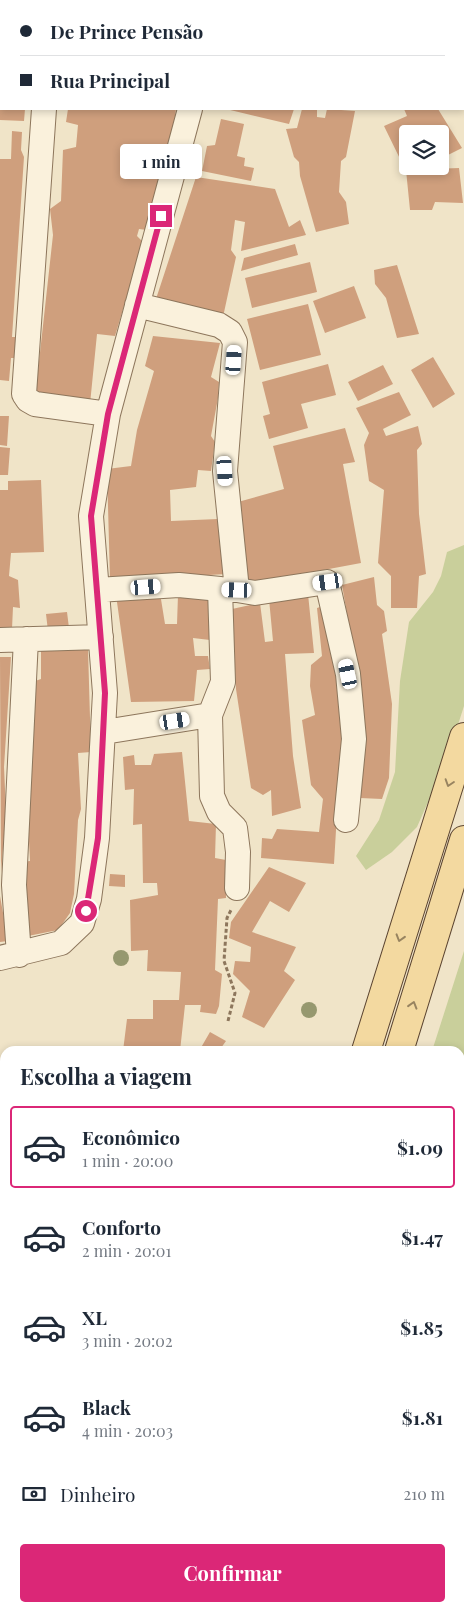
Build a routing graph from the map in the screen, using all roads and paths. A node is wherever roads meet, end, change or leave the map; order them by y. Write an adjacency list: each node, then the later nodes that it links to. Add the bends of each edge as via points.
1 (44, 110): 4 (street, via 24,394 35,404)
2 (190, 110): 3 (street)
3 (137, 305): 4 (street); 6 (street, via 219,325 230,332 235,342 225,471)
4 (108, 414): 5 (street, via 91,516)
5 (97, 590): 6 (street, via 178,585); 7 (street)
6 (228, 590): 10 (street, via 223,682); 13 (street, via 255,593 328,582 348,674 354,739)
7 (101, 637): 8 (street); 11 (street)
8 (26, 639): 9 (street); 16 (street)
9 (0, 640)
10 (210, 715): 11 (street); 15 (street, via 212,796 219,812 235,828 238,852)
11 (104, 732): 16 (street, via 98,838 89,900 82,923 61,943)
12 (464, 737): 18 (main road, one-way to 18)
13 (346, 820)
14 (464, 840): 19 (main road, one-way to 14)
15 (236, 888): 17 (path, via 234,904 227,918 224,961 236,993)
16 (9, 956)
17 (228, 1021)
18 (368, 1046)
19 (401, 1046)

